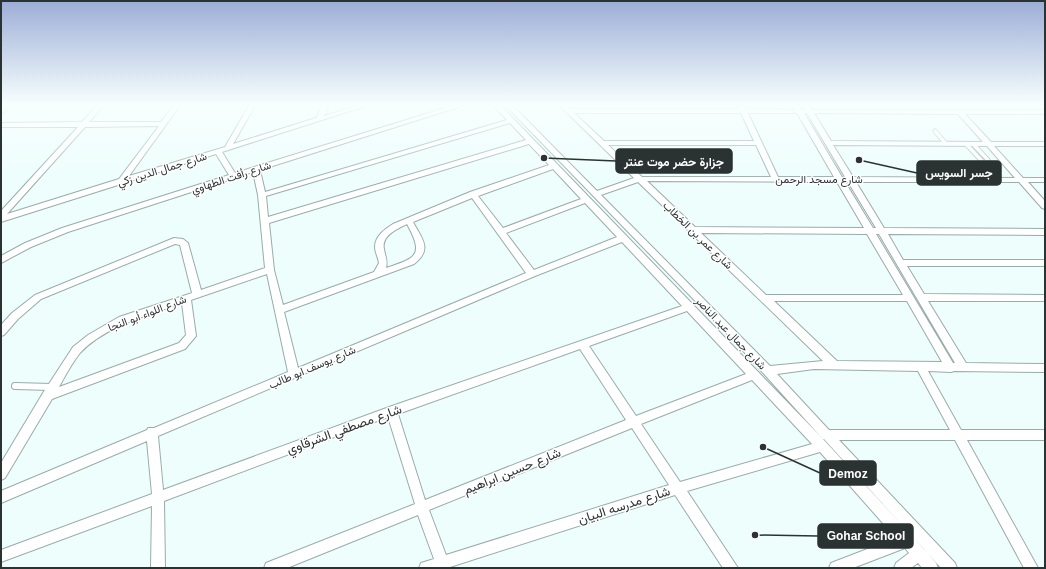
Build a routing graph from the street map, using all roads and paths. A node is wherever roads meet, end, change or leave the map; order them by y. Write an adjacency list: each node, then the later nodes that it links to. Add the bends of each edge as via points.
1 (79, 131): 42 (street)
2 (159, 131): 36 (street)
3 (237, 131): 23 (street)
4 (284, 131): 23 (street, شارع جمال الدين زكي)
5 (378, 131): 28 (street, شارع رأفت الطهاوي)
6 (476, 131): 39 (street)
7 (521, 131): 15 (street, شارع جمال عبد الناصر)
8 (533, 131): 38 (street, شارع جمال عبد الناصر)
9 (589, 131): 16 (street, شارع عمر بن الخطاب)
10 (753, 131): 17 (street)
11 (810, 131): 32 (street)
12 (821, 131): 18 (street)
13 (935, 131): 19 (lane)
14 (975, 131): 21 (street)
15 (531, 142): 27 (street, شارع جمال عبد الناصر); 43 (street)
16 (603, 143): 17 (street); 30 (street, شارع عمر بن الخطاب)
17 (759, 143): 31 (street)
18 (829, 143): 19 (street); 33 (street)
19 (946, 144): 20 (street)
20 (970, 144): 21 (street); 25 (lane); 26 (lane)
21 (988, 144): 22 (street); 34 (street)
22 (1045, 144)
23 (227, 148): 24 (street, شارع جمال الدين زكي)
24 (218, 151): 29 (street); 36 (street, شارع جمال الدين زكي)
25 (981, 160)
26 (988, 160)
27 (554, 166): 37 (street); 40 (street, شارع جمال عبد الناصر)
28 (256, 168): 29 (street, شارع رأفت الطهاوي); 39 (street)
29 (233, 176): 51 (street, شارع رأفت الطهاوي, via 65,230 28,245)
30 (640, 178): 31 (street, شارع مسجد الرحمن); 38 (street, شارع مسجد الرحمن); 45 (street, شارع عمر بن الخطاب)
31 (775, 178): 32 (street, شارع مسجد الرحمن)
32 (839, 179): 33 (street, شارع مسجد الرحمن); 47 (street)
33 (850, 179): 34 (street, شارع مسجد الرحمن); 48 (street)
34 (1021, 179): 35 (street, شارع مسجد الرحمن); 41 (street)
35 (1045, 180)
36 (122, 182): 42 (street, شارع جمال الدين زكي)
37 (473, 194): 44 (street); 46 (street)
38 (595, 194): 72 (street, شارع جمال عبد الناصر)
39 (262, 195): 43 (street)
40 (587, 200): 46 (street); 50 (street, شارع جمال عبد الناصر)
41 (1045, 206)
42 (1, 217)
43 (265, 221): 54 (street)
44 (409, 221): 55 (street, via 389,230 379,242 384,261 383,268); 55 (street, via 421,246 420,254 413,260)
45 (694, 230): 47 (street); 60 (street, شارع عمر بن الخطاب)
46 (501, 232): 56 (street)
47 (871, 232): 48 (street); 61 (street)
48 (882, 232): 49 (street); 52 (street)
49 (1045, 232)
50 (623, 238): 56 (street, شارع يوسف ابو طالب); 63 (street, شارع جمال عبد الناصر)
51 (1, 260)
52 (901, 263): 53 (street); 58 (street)
53 (1045, 263)
54 (270, 270): 57 (street, شارع اللواء أبو النجا); 64 (street)
55 (377, 274): 64 (street)
56 (532, 274): 73 (street, شارع يوسف ابو طالب)
57 (197, 294): 59 (street, شارع اللواء أبو النجا); 65 (street, via 184,243 167,243 38,298 15,316)
58 (922, 297): 62 (street); 70 (street)
59 (186, 298): 76 (street, شارع اللواء أبو النجا, via 122,320 91,338 77,350); 77 (street, via 191,336 182,346)
60 (765, 298): 61 (street); 67 (street, شارع عمر بن الخطاب)
61 (910, 298): 69 (street)
62 (1045, 298)
63 (689, 307): 66 (street, شارع مصطفي الشرقاوي); 74 (street, شارع جمال عبد الناصر)
64 (279, 310): 73 (street)
65 (1, 332)
66 (582, 344): 78 (street, شارع مصطفي الشرقاوي); 79 (street)
67 (835, 366): 68 (street); 72 (street, via 794,366)
68 (921, 367): 69 (street); 81 (street)
69 (951, 368): 70 (street)
70 (964, 368): 71 (street)
71 (1045, 368)
72 (767, 371): 83 (street, شارع جمال عبد الناصر)
73 (294, 374): 80 (street, شارع يوسف ابو طالب)
74 (754, 375): 79 (street, شارع حسين ابراهيم); 83 (street, شارع جمال عبد الناصر)
75 (15, 386): 76 (lane)
76 (53, 387): 77 (street, شارع اللواء أبو النجا)
77 (47, 396): 84 (street, شارع اللواء أبو النجا)
78 (392, 412): 87 (street, شارع مصطفي الشرقاوي); 88 (street)
79 (633, 421): 85 (street); 88 (street, شارع حسين ابراهيم)
80 (152, 432): 86 (street, شارع يوسف ابو طالب); 87 (street)
81 (958, 435): 82 (street, شارع مدرسه البيان); 83 (street, شارع مدرسه البيان); 101 (street)
82 (1045, 435)
83 (824, 441): 85 (street, شارع مدرسه البيان); 89 (street, شارع جمال عبد الناصر); 100 (street, شارع جمال عبد الناصر)
84 (1, 474)
85 (678, 488): 92 (street, شارع مدرسه البيان); 96 (street)
86 (1, 497)
87 (158, 499): 91 (street, شارع مصطفي الشرقاوي); 93 (street)
88 (422, 508): 92 (street); 94 (street, شارع حسين ابراهيم)
89 (906, 541): 90 (street, شارع جمال عبد الناصر); 97 (street)
90 (919, 554): 98 (street); 99 (street, شارع جمال عبد الناصر)
91 (1, 556)
92 (443, 565): 95 (street, شارع مدرسه البيان)
93 (158, 568)
94 (271, 568)
95 (426, 568)
96 (731, 568)
97 (836, 568)
98 (901, 568)
99 (931, 568)
100 (950, 568)
101 (1031, 568)

